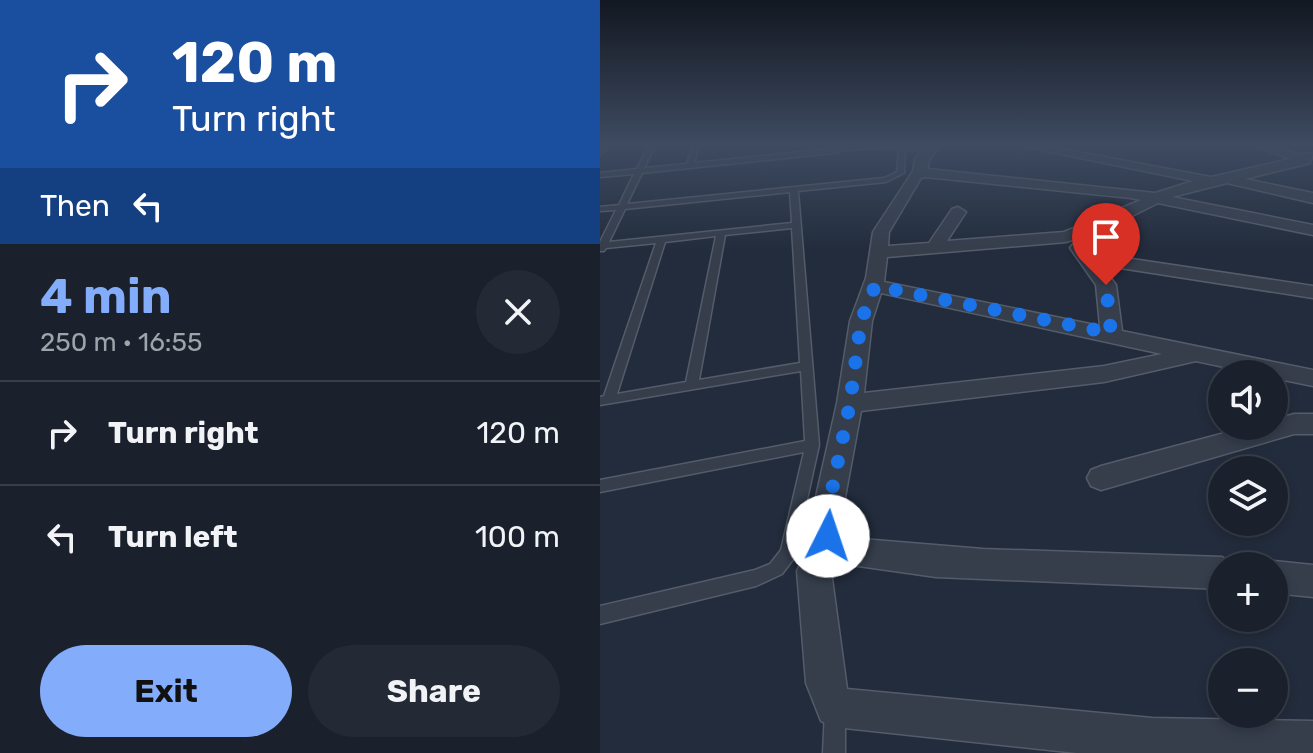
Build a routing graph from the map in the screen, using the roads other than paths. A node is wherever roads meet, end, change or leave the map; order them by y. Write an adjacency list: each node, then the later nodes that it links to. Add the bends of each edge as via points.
1 (633, 180): 9 (lane)
2 (885, 180): 6 (lane)
3 (909, 180): 19 (street, via 881,232)
4 (974, 180): 7 (street)
5 (1220, 180): 7 (street); 8 (street)
6 (794, 190): 9 (lane); 12 (lane)
7 (1153, 198): 13 (street); 15 (street)
8 (1313, 198)
9 (621, 207): 10 (lane); 18 (lane)
10 (600, 209)
11 (958, 212): 17 (street)
12 (797, 225): 14 (lane); 25 (lane)
13 (1313, 230)
14 (721, 235): 16 (lane); 27 (lane)
15 (1066, 237): 17 (street); 20 (street)
16 (661, 240): 18 (lane); 28 (lane)
17 (936, 245): 19 (street)
18 (601, 248)
19 (878, 252): 21 (street)
20 (1089, 258): 22 (street); 23 (street, via 1106,285)
21 (875, 286): 23 (street); 29 (street, via 861,321)
22 (1313, 292)
23 (1111, 333): 24 (street)
24 (1194, 355): 26 (street); 29 (street, via 1104,374)
25 (807, 366): 27 (lane); 31 (lane)
26 (1313, 378)
27 (692, 385): 28 (lane)
28 (604, 400)
29 (850, 403): 35 (street, via 826,519 828,536 841,552 905,562)
30 (1313, 424): 32 (street, via 1294,424)
31 (812, 445): 33 (lane); 38 (lane, via 788,553 776,569)
32 (1101, 478)
33 (600, 486)
34 (814, 571): 39 (street, via 825,683)
35 (1208, 572)
36 (1288, 578): 37 (street)
37 (1313, 581)
38 (600, 615)
39 (835, 707): 41 (street); 42 (lane)
40 (1313, 742): 41 (street)
41 (1154, 746)
42 (834, 753)

